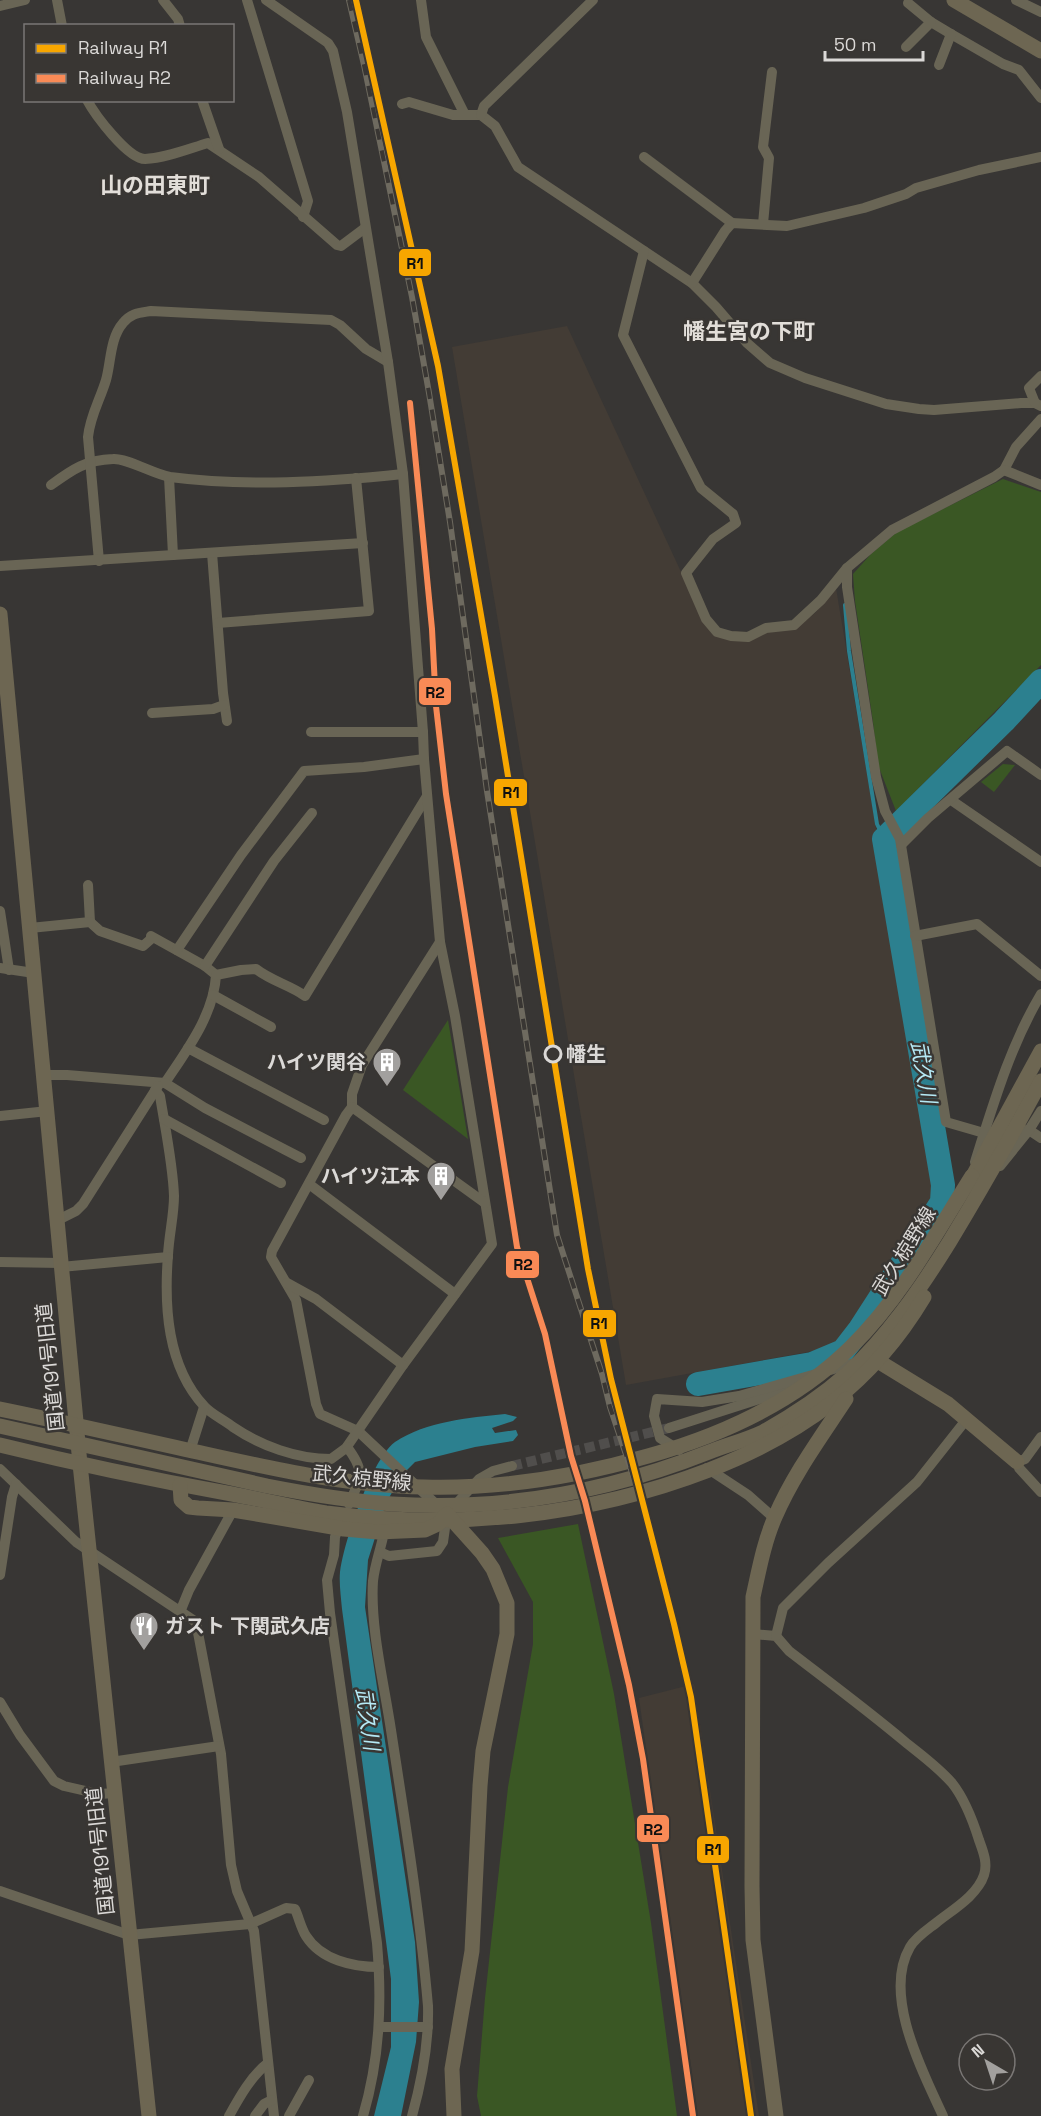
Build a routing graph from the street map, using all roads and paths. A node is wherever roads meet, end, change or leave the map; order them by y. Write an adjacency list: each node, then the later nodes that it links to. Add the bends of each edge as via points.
1 (25, 0): 11 (street)
2 (57, 0): 14 (street)
3 (163, 0): 15 (street)
4 (247, 0): 30 (street, via 308,201)
5 (266, 0): 33 (street, via 328,43 333,51 349,112)
6 (421, 0): 25 (street, via 426,37)
7 (593, 0): 26 (street, via 484,106)
8 (954, 0): 18 (main road)
9 (1016, 0): 12 (street)
10 (908, 3): 13 (street)
11 (0, 6)
12 (1041, 12)
13 (931, 22): 16 (street); 17 (street)
14 (62, 24)
15 (179, 24)
16 (951, 34): 19 (street); 21 (street, via 1019,70)
17 (906, 47)
18 (1041, 51)
19 (939, 65)
20 (772, 72): 32 (street, via 763,147 769,158)
21 (1041, 98)
22 (89, 102): 27 (street, via 116,138 138,158 208,142)
23 (203, 102): 27 (street)
24 (402, 104): 25 (street, via 409,102)
25 (465, 115): 26 (street)
26 (481, 115): 34 (street, via 495,126 518,167)
27 (219, 149): 30 (street, via 259,177)
28 (644, 157): 31 (street)
29 (1041, 157): 32 (street, via 937,182 864,208 787,225)
30 (303, 217): 33 (street, via 341,246)
31 (732, 223): 32 (street); 35 (street)
32 (763, 224)
33 (365, 228): 36 (street)
34 (644, 251): 35 (street); 52 (street, via 623,335 701,488 737,520 712,539 686,573 708,624 717,632 739,637 766,628 794,625)
35 (692, 283): 38 (street, via 770,363 805,378 886,404 919,409)
36 (388, 362): 40 (street, via 331,320 152,311 133,314 118,328 114,338 107,376 90,422); 42 (street)
37 (1041, 376): 38 (street, via 1029,388)
38 (1038, 404)
39 (1041, 418): 41 (street, via 1016,447)
40 (91, 462): 43 (street, via 116,458); 45 (street, via 79,465); 50 (street)
41 (1004, 470): 46 (street); 52 (street, via 904,522)
42 (403, 474): 44 (street); 59 (street)
43 (169, 477): 44 (street, via 256,484); 49 (street)
44 (356, 478): 47 (street)
45 (51, 485)
46 (1041, 485)
47 (363, 543): 48 (street); 54 (street, via 369,611)
48 (212, 553): 49 (street); 54 (street)
49 (173, 555): 50 (street)
50 (99, 561): 51 (street)
51 (0, 566)
52 (847, 568): 65 (street, via 876,777 885,811)
53 (0, 614): 70 (main road, 国道191号旧道)
54 (218, 623): 55 (street)
55 (224, 705): 56 (street); 57 (street)
56 (152, 713)
57 (226, 721)
58 (311, 732): 59 (street)
59 (423, 732): 60 (street)
60 (424, 759): 62 (street); 73 (street, via 304,771)
61 (1041, 775): 63 (street, via 1006,751)
62 (427, 796): 72 (street); 77 (street, via 305,996 256,969)
63 (951, 800): 65 (street); 66 (street)
64 (312, 813): 74 (street, via 274,861)
65 (900, 842): 71 (street)
66 (1041, 862)
67 (88, 885): 69 (street)
68 (0, 911): 75 (street)
69 (90, 922): 70 (street); 73 (street, via 100,931 129,942 143,946 151,936)
70 (30, 928): 76 (main road, 国道191号旧道)
71 (915, 936): 78 (street, via 977,924); 94 (street, via 946,1122)
72 (440, 942): 87 (street, via 362,1065 352,1094); 100 (street)
73 (177, 950): 74 (street)
74 (206, 966): 77 (street)
75 (4, 969): 76 (street)
76 (34, 973): 84 (main road, 国道191号旧道)
77 (216, 975): 80 (street)
78 (1041, 976)
79 (1041, 994): 94 (street, via 1010,1057)
80 (213, 995): 81 (street); 82 (street)
81 (271, 1027)
82 (188, 1048): 86 (street); 92 (street)
83 (1039, 1055): 97 (main road, 武久椋野線)
84 (45, 1076): 86 (street, via 67,1074); 88 (main road, 国道191号旧道)
85 (1041, 1081): 97 (main road, 武久椋野線)
86 (160, 1085): 91 (street); 96 (street); 101 (street, via 83,1204 70,1216)
87 (352, 1107): 99 (street); 100 (street)
88 (48, 1111): 90 (street); 101 (main road, 国道191号旧道)
89 (1041, 1111): 93 (street)
90 (0, 1116)
91 (164, 1119): 98 (street); 102 (street, via 174,1196)
92 (324, 1120)
93 (1029, 1130): 94 (street); 95 (street); 103 (street, via 961,1216)
94 (984, 1132): 103 (street, via 955,1215)
95 (1041, 1138)
96 (301, 1158)
97 (979, 1179): 114 (main road, 武久椋野線, via 913,1284 841,1369 720,1448 627,1480 579,1491 482,1503 392,1504 278,1488); 121 (main road, via 907,1280 850,1348 808,1384 779,1402 732,1426 667,1451 554,1478 454,1487 332,1480); 127 (main road, via 950,1253 922,1300 876,1363 820,1414 777,1440 676,1483 561,1511 460,1520 324,1512)
98 (281, 1183)
99 (309, 1184): 106 (street, via 272,1251 273,1263); 107 (street)
100 (485, 1203): 107 (street, via 492,1244)
101 (58, 1220): 105 (main road, 国道191号旧道)
102 (168, 1257): 105 (street); 110 (street, via 172,1341 178,1366)
103 (935, 1257): 108 (main road)
104 (0, 1262): 105 (street)
105 (61, 1265): 113 (main road, 国道191号旧道)
106 (287, 1283): 109 (street, via 316,1299); 116 (street, via 296,1300 320,1414)
107 (455, 1294): 109 (street)
108 (873, 1358): 112 (main road, via 937,1396); 115 (street); 131 (main road, via 800,1470); 131 (street, via 739,1396 702,1402 657,1399 654,1416 660,1438 748,1495)
109 (403, 1365): 116 (street)
110 (204, 1407): 120 (street, via 242,1433 296,1455 331,1458); 121 (street)
111 (0, 1410): 113 (main road)
112 (966, 1420): 122 (main road); 139 (street, via 917,1482 783,1608)
113 (77, 1425): 118 (main road); 123 (main road, 国道191号旧道)
114 (0, 1426)
115 (669, 1428)
116 (358, 1431): 120 (street); 130 (street)
117 (1041, 1437): 122 (street, via 1025,1459)
118 (158, 1443): 121 (main road); 127 (street)
119 (0, 1445): 123 (main road)
120 (347, 1447): 132 (street, via 358,1465 360,1478)
121 (190, 1451)
122 (1017, 1462): 128 (street)
123 (80, 1464): 127 (main road); 135 (main road, 国道191号旧道)
124 (512, 1466): 130 (street, via 478,1479)
125 (0, 1469): 126 (street)
126 (16, 1484): 135 (street); 136 (street)
127 (180, 1485): 129 (main road, via 181,1500 189,1507)
128 (1041, 1492)
129 (233, 1510): 132 (main road); 137 (street)
130 (447, 1514): 133 (main road, via 425,1530); 134 (street, via 443,1542 437,1551 389,1556); 160 (main road, via 482,1552 507,1602 507,1634 483,1751 472,1951 452,2069)
131 (774, 1518): 138 (main road, via 755,1586)
132 (341, 1528): 133 (main road); 147 (street, via 327,1580)
133 (381, 1532): 134 (street)
134 (380, 1552): 149 (street, via 374,1581 375,1623 419,1929)
135 (91, 1553): 137 (street); 142 (main road, 国道191号旧道)
136 (0, 1575)
137 (180, 1612): 141 (street, via 196,1622)
138 (752, 1634): 139 (street); 161 (main road, via 753,1940)
139 (776, 1636): 162 (street, via 789,1651 928,1758 953,1784 978,1836 986,1868 984,1877 965,1900 915,1941 902,1972 901,1995 910,2040)
140 (0, 1702): 143 (street, via 54,1781 99,1794)
141 (219, 1746): 142 (street); 145 (street, via 231,1865)
142 (111, 1762): 143 (main road, 国道191号旧道)
143 (116, 1793): 146 (main road, 国道191号旧道)
144 (0, 1891): 146 (street)
145 (250, 1924): 146 (street); 147 (street, via 291,1907 307,1938 320,1951 358,1967); 150 (street, via 254,1931)
146 (129, 1935): 153 (main road, 国道191号旧道)
147 (379, 1967): 148 (street)
148 (380, 2027): 149 (street); 158 (street)
149 (428, 2027): 159 (street)
150 (268, 2063): 152 (street); 154 (street, via 251,2081)
151 (309, 2080): 157 (street)
152 (272, 2100): 155 (street); 156 (street)
153 (148, 2116)
154 (229, 2116)
155 (255, 2116)
156 (274, 2116)
157 (289, 2116)
158 (363, 2116)
159 (412, 2116)
160 (454, 2116)
161 (776, 2116)
162 (943, 2116)

